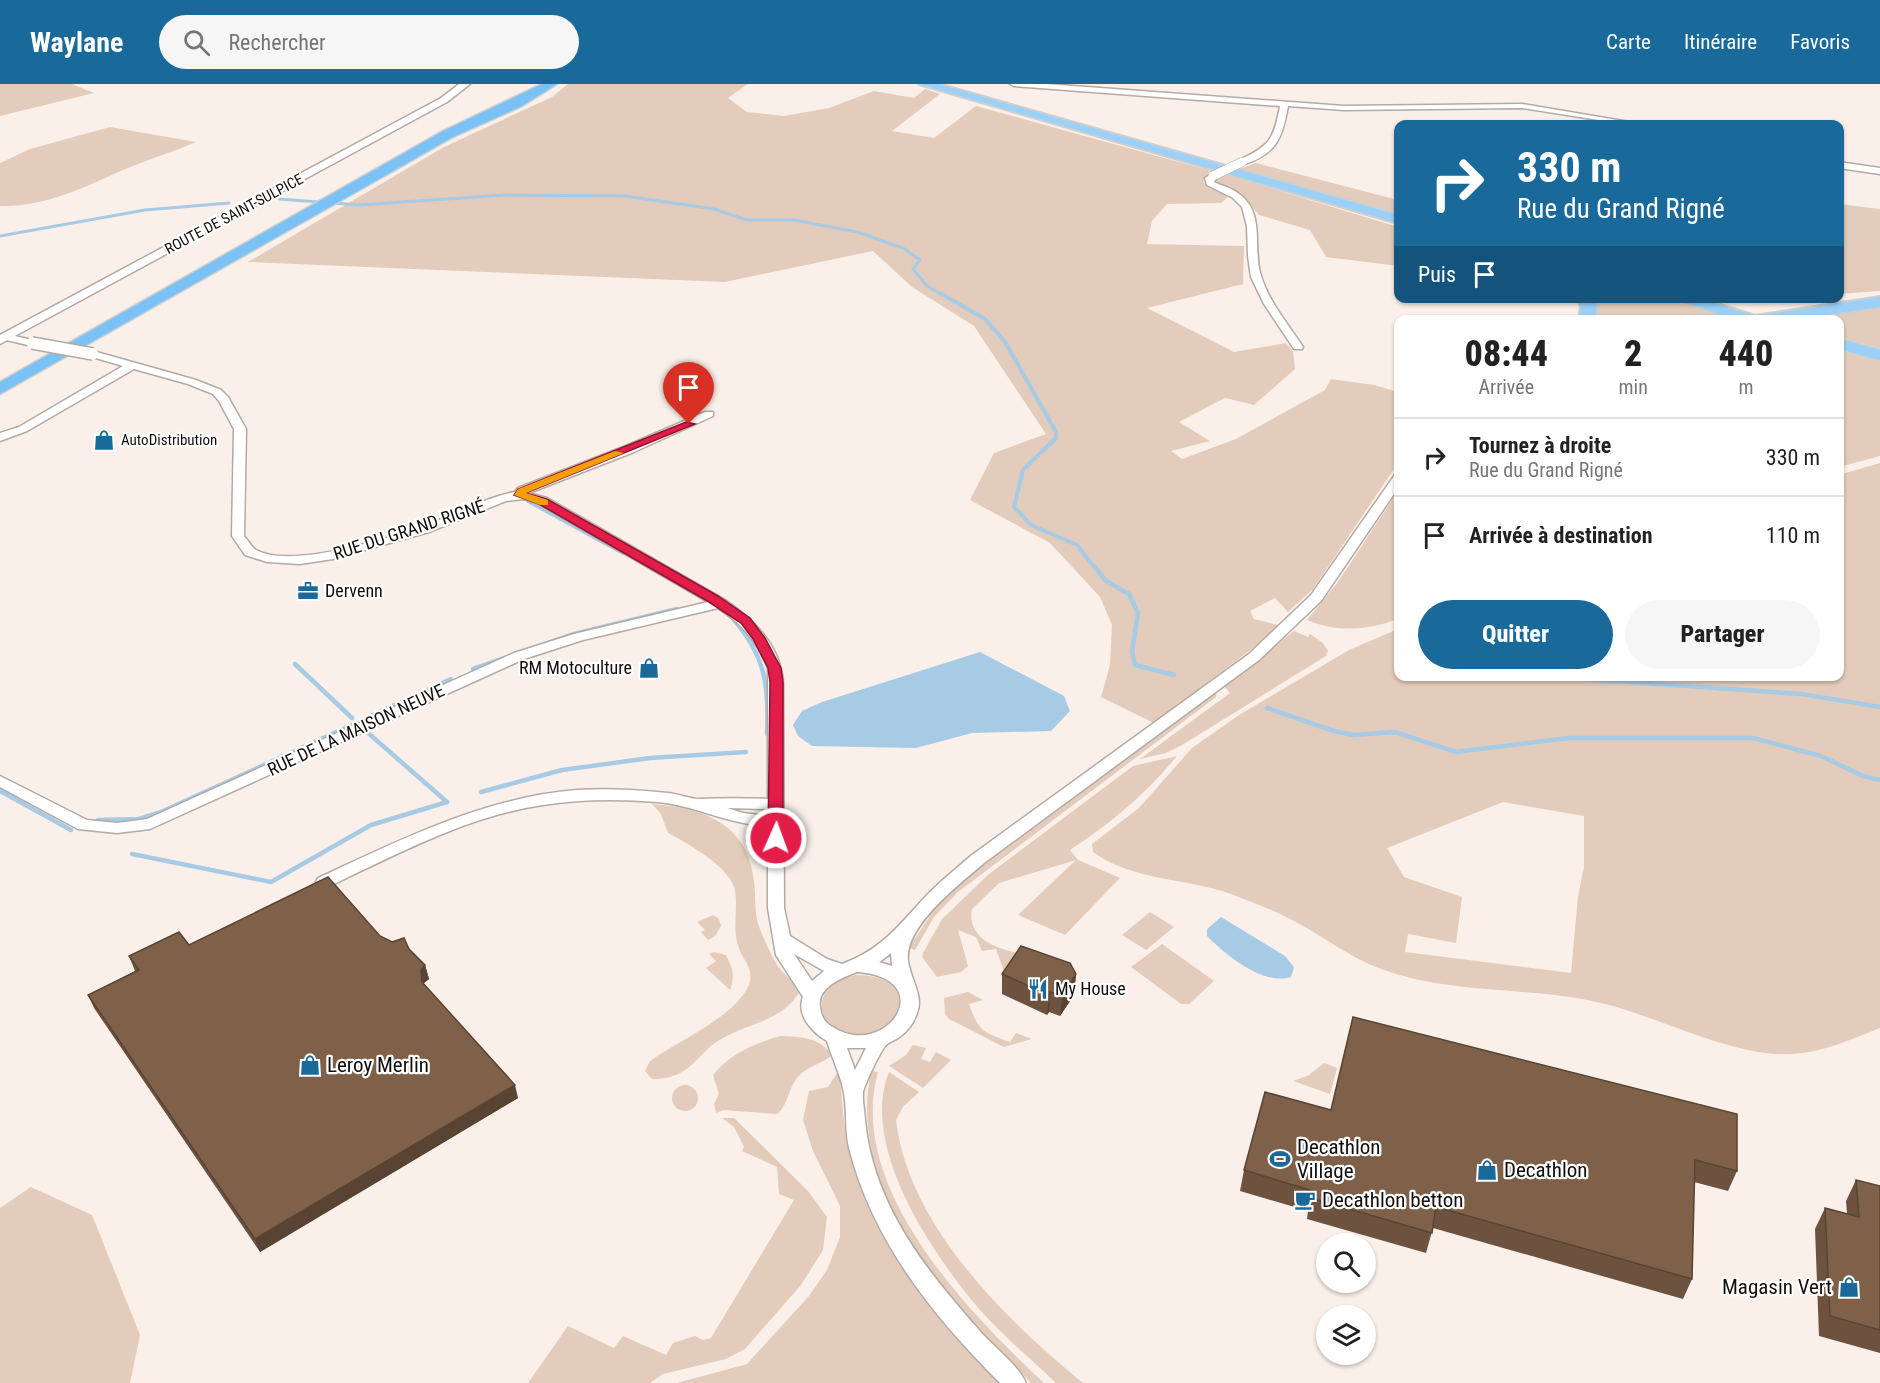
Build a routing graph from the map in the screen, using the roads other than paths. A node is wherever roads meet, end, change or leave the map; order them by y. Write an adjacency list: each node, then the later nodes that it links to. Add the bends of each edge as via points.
1 (465, 84): 16 (street, ROUTE DE SAINT-SULPICE, via 444,100)
2 (538, 84): 10 (highway, via 438,132)
3 (551, 84): 10 (highway)
4 (925, 84): 11 (main road)
5 (1014, 84): 6 (street)
6 (1284, 105): 7 (street, via 1368,109 1522,106); 18 (street, bridge, via 1279,135 1272,147 1209,178 1210,183 1238,197 1250,213 1255,275 1281,326)
7 (1611, 120)
8 (1844, 166): 9 (street)
9 (1880, 171)
10 (320, 202): 21 (highway); 22 (highway)
11 (1393, 218)
12 (1880, 302): 15 (main road)
13 (1697, 303): 14 (main road)
14 (1738, 315)
15 (1790, 315)
16 (3, 338): 20 (street, RUE DU GRAND RIGNÉ, bridge)
17 (1844, 345): 19 (main road)
18 (1298, 347)
19 (1880, 355)
20 (134, 364): 24 (street, via 22,429); 26 (street, RUE DU GRAND RIGNÉ, via 217,392 231,410 240,437 238,536 243,548 254,555 289,560 321,558)
21 (0, 378)
22 (0, 389)
23 (709, 414): 26 (street, RUE DU GRAND RIGNÉ)
24 (0, 437)
25 (1394, 485): 33 (street, via 1323,590 1287,628 1254,657 978,860 936,895)
26 (520, 495): 27 (street, via 543,501)
27 (720, 603): 28 (street, RUE DE LA MAISON NEUVE, via 579,637 519,656 150,824 117,828 84,825); 30 (street, via 745,620 775,668)
28 (0, 781)
29 (697, 804): 30 (street); 31 (street, via 733,817); 32 (street, via 613,794 536,802 430,835)
30 (777, 804): 31 (street)
31 (776, 821): 34 (street, via 776,908)
32 (324, 882)
33 (905, 933): 35 (street, via 874,957); 36 (street, via 899,958)
34 (784, 940): 35 (street, via 821,963); 37 (street, via 785,955)
35 (847, 968): 36 (street, via 883,970); 37 (street, via 822,980)
36 (904, 983): 39 (street, via 911,995 911,1008 904,1023)
37 (811, 994): 38 (street, via 809,1010 813,1022)
38 (835, 1038): 39 (street, via 862,1042); 40 (street)
39 (880, 1039): 40 (street)
40 (853, 1092): 41 (street, via 858,1145 889,1228 927,1286)
41 (1015, 1383)

